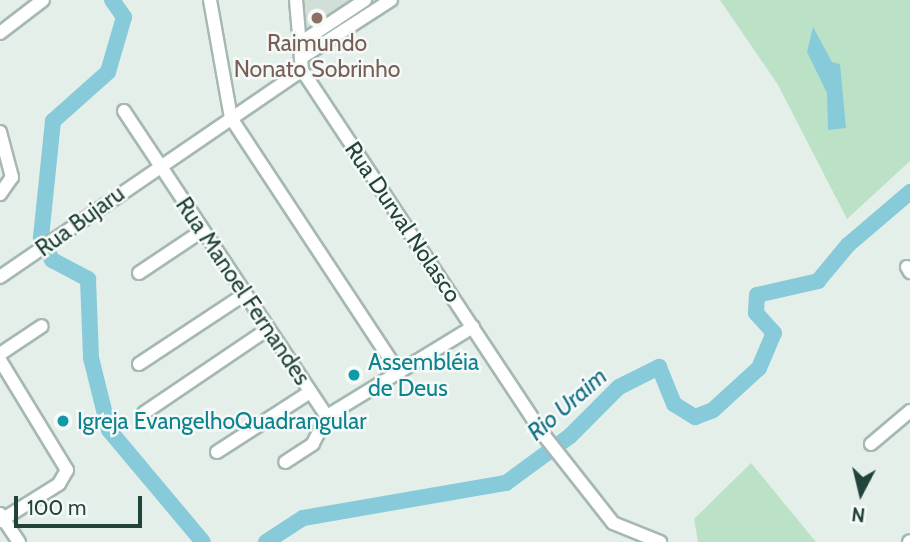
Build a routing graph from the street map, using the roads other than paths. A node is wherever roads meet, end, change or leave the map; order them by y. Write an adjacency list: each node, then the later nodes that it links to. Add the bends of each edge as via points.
1 (43, 0): 7 (street)
2 (210, 0): 11 (street)
3 (296, 0): 8 (street, Rua Durval Nolasco)
4 (365, 0): 8 (street)
5 (391, 0): 6 (street, Rua Bujaru)
6 (374, 5): 9 (street, Rua Bujaru)
7 (0, 33)
8 (300, 43): 9 (street, Rua Durval Nolasco)
9 (302, 64): 11 (street, Rua Bujaru); 20 (street, Rua Durval Nolasco)
10 (124, 111): 13 (street, Rua Manoel Fernandes)
11 (231, 118): 13 (street, Rua Bujaru); 25 (street)
12 (0, 132): 14 (street, via 12,177)
13 (160, 164): 15 (street, Rua Manoel Fernandes); 17 (street, Rua Bujaru)
14 (0, 194)
15 (202, 231): 16 (street); 18 (street, Rua Manoel Fernandes)
16 (139, 273)
17 (0, 277)
18 (245, 294): 21 (street, Rua Manoel Fernandes); 24 (street)
19 (43, 326): 22 (street)
20 (473, 327): 25 (street); 35 (street, Rua Durval Nolasco, via 543,433 613,523)
21 (268, 330): 26 (street, Rua Manoel Fernandes); 27 (street)
22 (0, 354)
23 (0, 360): 33 (street, via 65,462 59,484)
24 (139, 365)
25 (399, 373): 28 (street)
26 (310, 392): 28 (street, Rua Manoel Fernandes); 31 (street)
27 (144, 413)
28 (327, 416): 32 (street, via 313,444)
29 (908, 417): 30 (street)
30 (870, 444)
31 (217, 453)
32 (285, 462)
33 (1, 518): 34 (street)
34 (19, 542)
35 (660, 542)

